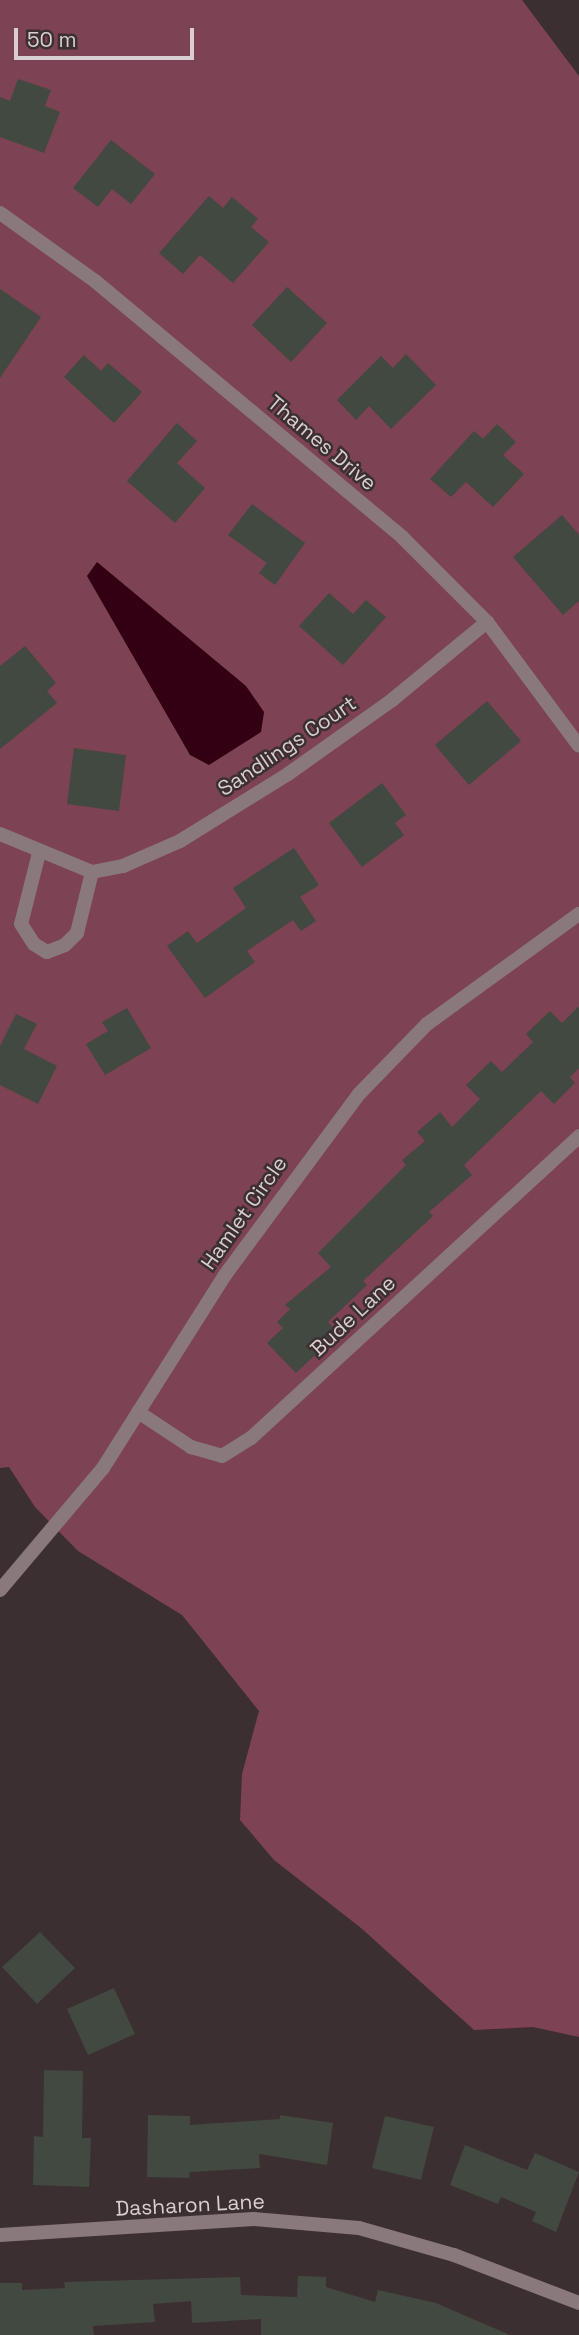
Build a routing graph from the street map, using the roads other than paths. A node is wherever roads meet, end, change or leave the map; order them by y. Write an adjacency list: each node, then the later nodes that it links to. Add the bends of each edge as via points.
1 (0, 213): 2 (street, Thames Drive, via 95,281 403,538)
2 (487, 622): 3 (street, Thames Drive); 6 (street, Sandlings Court, via 392,700 288,774 180,841 123,866)
3 (579, 746)
4 (0, 834): 5 (street)
5 (39, 853): 6 (street); 6 (street, via 22,923 34,944 47,952 65,945 77,933)
6 (92, 872)
7 (579, 914): 9 (street, Hamlet Circle, via 427,1024 359,1094 225,1275)
8 (579, 1136): 9 (street, Bude Lane, via 251,1438 222,1456 191,1447)
9 (138, 1412): 10 (street, Hamlet Circle, via 103,1468)
10 (0, 1590)
11 (0, 2235): 12 (street, Dasharon Lane, via 253,2219 359,2228 454,2255)
12 (579, 2303)

